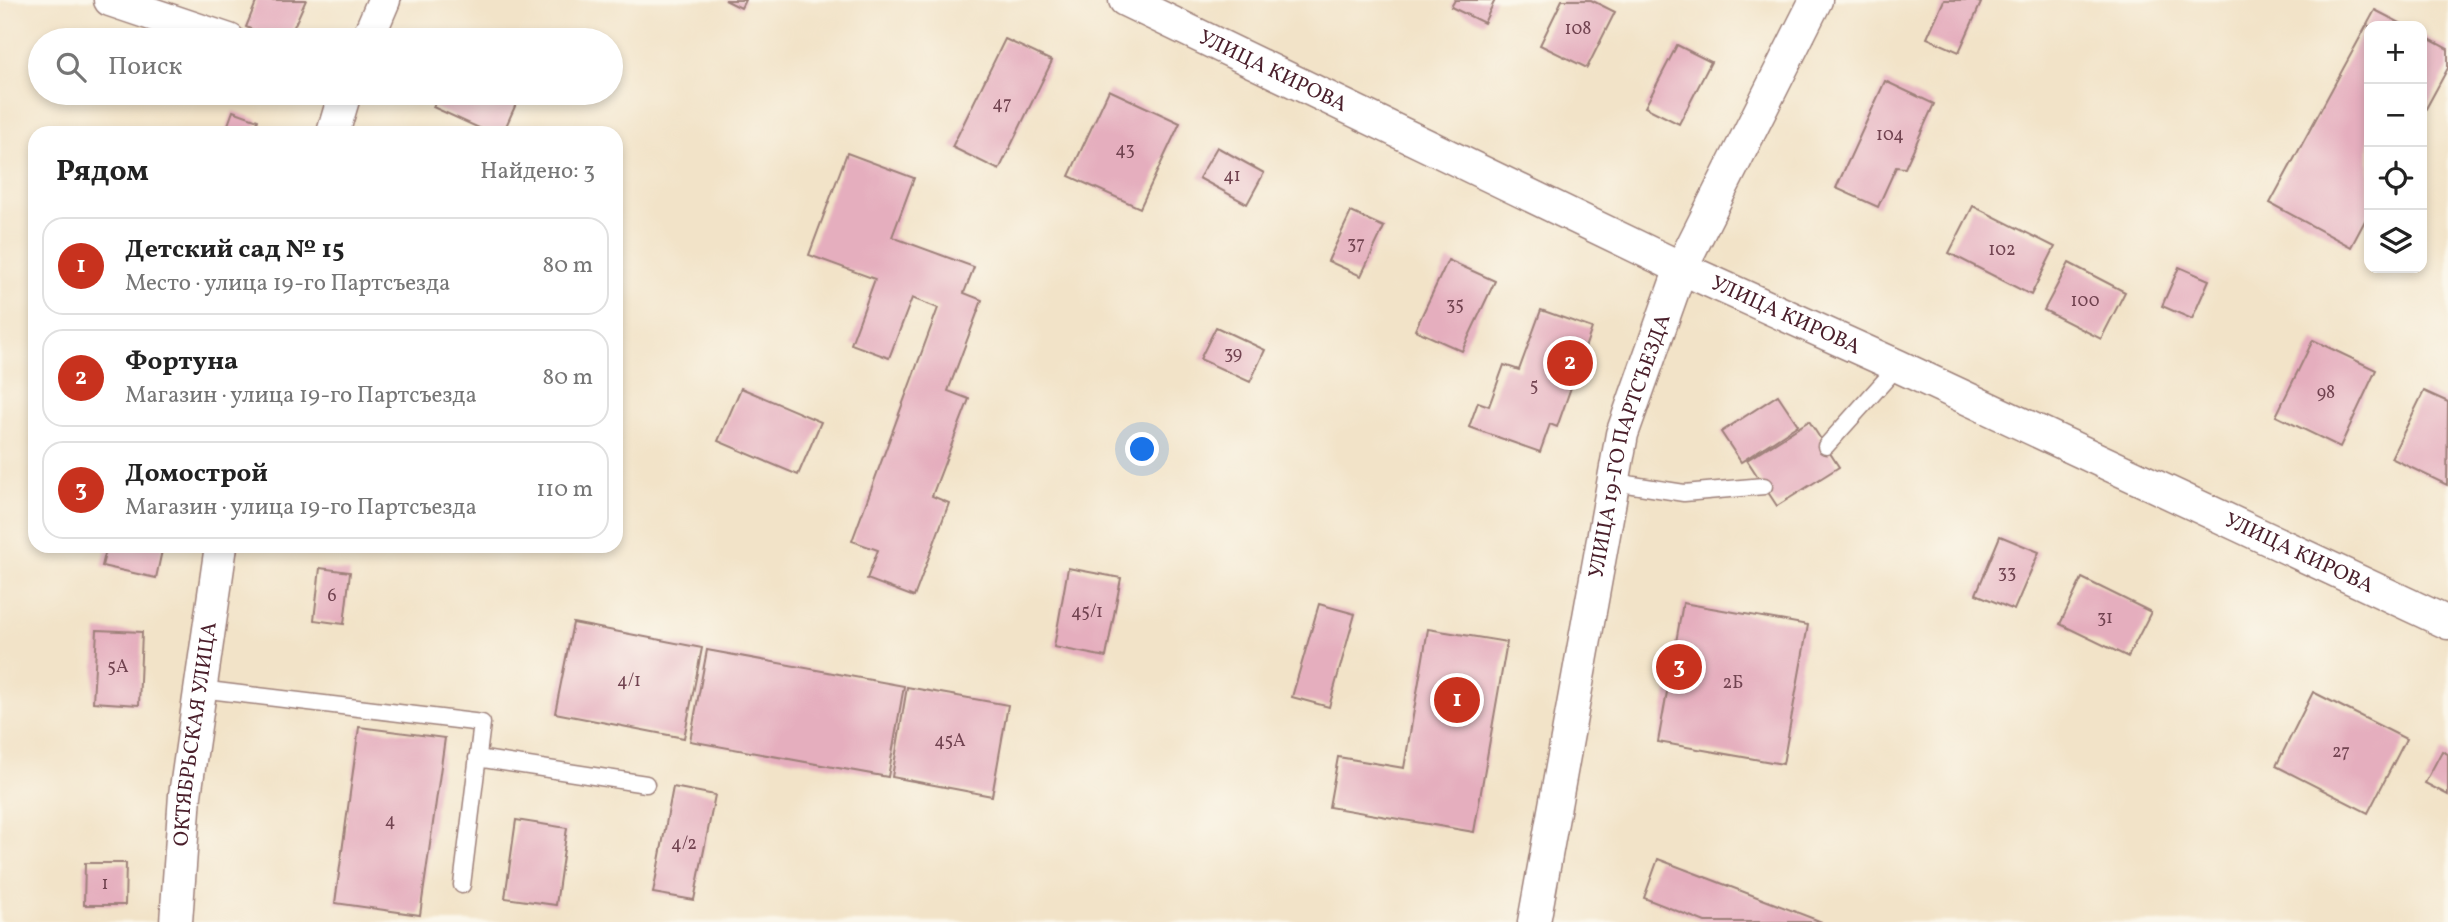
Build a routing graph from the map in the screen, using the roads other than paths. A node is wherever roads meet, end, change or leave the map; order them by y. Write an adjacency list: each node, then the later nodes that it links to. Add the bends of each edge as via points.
1 (110, 0): 5 (street)
2 (384, 0): 6 (street)
3 (1125, 0): 9 (street, УЛИЦА КИРОВА)
4 (1816, 0): 9 (street, УЛИЦА 19-ГО ПАРТСЪЕЗДА)
5 (193, 28)
6 (371, 28)
7 (341, 105): 8 (street)
8 (335, 126)
9 (1681, 268): 10 (street, УЛИЦА КИРОВА); 12 (street, УЛИЦА 19-ГО ПАРТСЪЕЗДА, via 1622,435)
10 (1898, 366): 11 (lane); 15 (street, УЛИЦА КИРОВА)
11 (1826, 446)
12 (1614, 482): 13 (lane, via 1684,493); 21 (street, УЛИЦА 19-ГО ПАРТСЪЕЗДА)
13 (1764, 486)
14 (220, 553): 16 (street, ОКТЯБРЬСКАЯ УЛИЦА)
15 (2448, 623)
16 (200, 689): 17 (lane, via 482,723); 20 (street, ОКТЯБРЬСКАЯ УЛИЦА, via 185,795)
17 (477, 758): 18 (lane); 19 (lane)
18 (646, 784)
19 (462, 885)
20 (176, 922)
21 (1534, 922)

